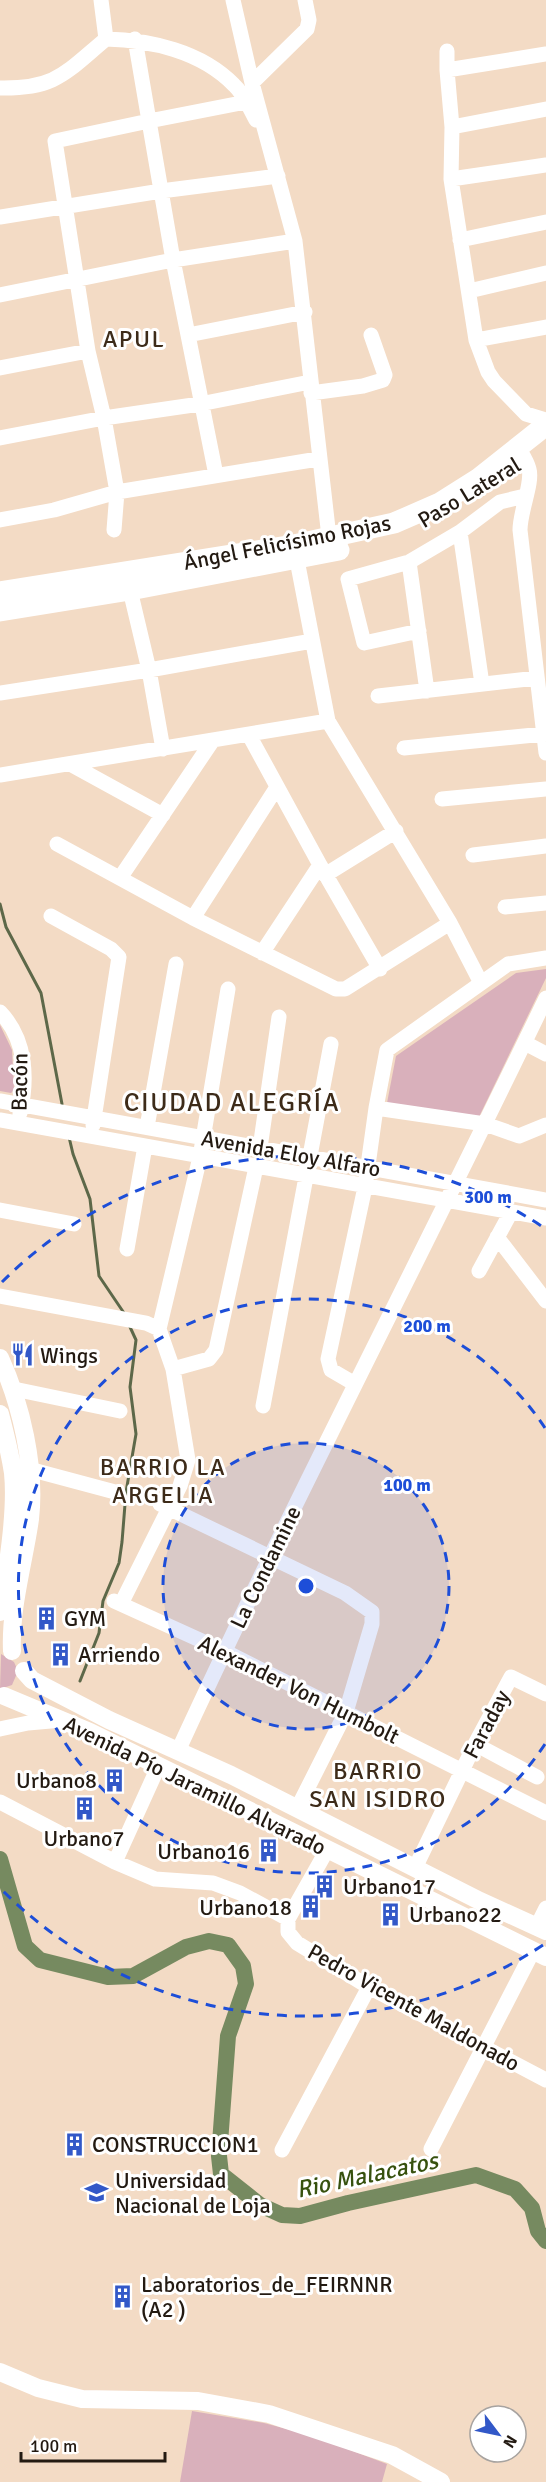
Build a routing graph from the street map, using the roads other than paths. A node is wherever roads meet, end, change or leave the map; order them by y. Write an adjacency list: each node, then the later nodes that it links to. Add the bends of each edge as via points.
1 (100, 0): 4 (street)
2 (232, 0): 9 (street)
3 (305, 0): 9 (street, via 307,29)
4 (106, 39): 5 (street); 10 (street, via 51,82 26,88)
5 (135, 39): 11 (street, via 170,48 208,65 235,85); 13 (street)
6 (447, 51): 8 (street)
7 (546, 54): 8 (street)
8 (447, 70): 14 (street)
9 (252, 83): 15 (street)
10 (0, 88)
11 (246, 102): 13 (street); 15 (street)
12 (546, 109): 14 (street)
13 (149, 121): 19 (street); 20 (street, via 55,141)
14 (452, 127): 18 (street)
15 (268, 141): 17 (street)
16 (546, 165): 18 (street)
17 (278, 176): 19 (street); 24 (street)
18 (451, 179): 23 (street)
19 (161, 191): 20 (street); 25 (street)
20 (65, 208): 21 (street); 27 (street)
21 (0, 218)
22 (546, 222): 23 (street)
23 (460, 240): 28 (street)
24 (295, 241): 25 (street); 30 (street)
25 (172, 260): 27 (street); 32 (street)
26 (546, 273): 28 (street)
27 (76, 279): 29 (street); 35 (street)
28 (469, 291): 34 (street)
29 (0, 295)
30 (305, 312): 32 (street); 37 (street)
31 (546, 327): 34 (street)
32 (188, 335): 38 (street)
33 (371, 335): 37 (street, via 385,375 383,380 363,387)
34 (476, 340): 39 (street, via 494,381)
35 (88, 351): 36 (street); 40 (street)
36 (0, 369)
37 (310, 387): 38 (street); 45 (street)
38 (200, 404): 40 (street); 46 (street)
39 (526, 414): 41 (street); 44 (street)
40 (104, 418): 43 (street); 47 (street)
41 (546, 420)
42 (546, 425): 44 (highway, Ángel Felicísimo Rojas)
43 (0, 438)
44 (529, 447): 48 (street, via 530,476); 52 (highway, Ángel Felicísimo Rojas, via 440,503 394,523); 53 (highway, Paso Lateral, via 460,503 424,523 377,541)
45 (318, 459): 46 (street); 52 (street)
46 (216, 475): 47 (street)
47 (117, 492): 49 (street); 50 (street)
48 (525, 496): 51 (street, via 500,502); 61 (street, via 520,530)
49 (0, 520)
50 (114, 530)
51 (460, 532): 54 (street); 62 (street)
52 (329, 537): 56 (highway, Ángel Felicísimo Rojas)
53 (297, 560): 55 (highway, Paso Lateral); 59 (street)
54 (409, 562): 58 (street); 58 (street, via 348,579 364,643)
55 (130, 590): 57 (highway, Paso Lateral); 60 (street)
56 (0, 592)
57 (0, 611)
58 (419, 631): 63 (street)
59 (312, 641): 60 (street); 66 (street)
60 (149, 670): 64 (street); 71 (street)
61 (537, 678): 62 (street); 67 (street)
62 (482, 684): 63 (street)
63 (427, 691): 65 (street)
64 (0, 693)
65 (378, 696)
66 (328, 721): 68 (street); 79 (street)
67 (544, 734): 70 (street); 72 (street)
68 (249, 735): 69 (street); 75 (street)
69 (213, 740): 71 (street); 78 (street)
70 (404, 748)
71 (163, 749): 73 (street)
72 (546, 753)
73 (70, 764): 74 (street); 78 (street)
74 (0, 775)
75 (277, 787): 83 (street); 88 (street)
76 (546, 789): 77 (street)
77 (442, 800)
78 (163, 815): 84 (street)
79 (396, 831): 83 (street); 89 (street)
80 (57, 844): 84 (street)
81 (546, 846): 82 (street)
82 (473, 855)
83 (322, 870): 90 (street); 93 (street)
84 (120, 878): 88 (street)
85 (546, 903): 86 (street)
86 (505, 907)
87 (51, 916): 105 (street, via 119,957)
88 (193, 918): 90 (street)
89 (450, 923): 93 (street); 94 (street)
90 (262, 953): 93 (street, via 341,989)
91 (546, 958): 94 (street, via 511,962)
92 (176, 964): 110 (street)
93 (380, 969)
94 (481, 983): 104 (street, via 389,1047)
95 (228, 989): 112 (street)
96 (546, 998): 99 (street, La Condamine)
97 (0, 1012): 103 (street, Bacón, via 21,1044)
98 (279, 1017): 114 (street)
99 (525, 1043): 101 (street); 108 (street, La Condamine)
100 (331, 1044): 116 (street)
101 (546, 1054)
102 (0, 1101): 103 (street, Avenida Eloy Alfaro)
103 (22, 1105): 105 (street, Avenida Eloy Alfaro); 107 (street, Bacón)
104 (376, 1108): 108 (street); 118 (street)
105 (94, 1117): 110 (street, Avenida Eloy Alfaro); 111 (street)
106 (0, 1120): 107 (street, Avenida Eloy Alfaro)
107 (18, 1123): 111 (street, Avenida Eloy Alfaro)
108 (485, 1124): 109 (street, via 519,1136); 120 (street, La Condamine)
109 (546, 1125)
110 (147, 1127): 112 (street, Avenida Eloy Alfaro)
111 (90, 1136): 113 (street, Avenida Eloy Alfaro)
112 (203, 1137): 114 (street, Avenida Eloy Alfaro); 115 (street)
113 (145, 1146): 115 (street, Avenida Eloy Alfaro); 129 (street)
114 (260, 1148): 116 (street, Avenida Eloy Alfaro)
115 (200, 1157): 117 (street, Avenida Eloy Alfaro); 133 (street)
116 (311, 1157): 118 (street, Avenida Eloy Alfaro); 119 (street)
117 (256, 1167): 119 (street, Avenida Eloy Alfaro); 135 (street, via 216,1350 209,1359)
118 (369, 1168): 120 (street, Avenida Eloy Alfaro); 121 (street)
119 (308, 1176): 121 (street, Avenida Eloy Alfaro); 138 (street)
120 (456, 1183): 122 (street, Avenida Eloy Alfaro); 123 (street, La Condamine)
121 (365, 1187): 123 (street, Avenida Eloy Alfaro); 136 (street, via 328,1359 331,1370)
122 (546, 1200)
123 (448, 1201): 125 (street, Avenida Eloy Alfaro); 136 (street, La Condamine)
124 (0, 1210): 127 (street)
125 (511, 1212): 126 (street, Avenida Eloy Alfaro); 128 (street)
126 (546, 1218)
127 (74, 1224)
128 (497, 1237): 130 (street); 132 (street)
129 (127, 1250)
130 (478, 1271)
131 (0, 1296): 133 (street, via 146,1323)
132 (546, 1301)
133 (159, 1329): 135 (street)
134 (0, 1358): 137 (main road)
135 (173, 1369): 143 (street, via 188,1460 180,1486)
136 (355, 1384): 144 (street, La Condamine)
137 (14, 1389): 139 (street); 141 (main road)
138 (263, 1406)
139 (120, 1411)
140 (0, 1414): 145 (main road, via 13,1474 9,1551)
141 (29, 1469): 142 (street); 146 (main road, via 30,1518)
142 (116, 1492)
143 (164, 1506): 144 (street); 147 (street, Alexander Von Humbolt, via 118,1603)
144 (270, 1557): 147 (street, La Condamine); 151 (street, via 345,1593 369,1608 373,1616)
145 (0, 1612)
146 (6, 1649): 148 (main road, via 22,1661)
147 (224, 1651): 151 (street, Alexander Von Humbolt); 157 (street, La Condamine)
148 (24, 1671): 150 (main road, via 19,1687); 153 (main road, Avenida Pío Jaramillo Alvarado, via 32,1680)
149 (546, 1694): 156 (street, Faraday, via 511,1677)
150 (2, 1696): 152 (main road, Avenida Pío Jaramillo Alvarado)
151 (345, 1712): 159 (street, Alexander Von Humbolt); 164 (street)
152 (65, 1720): 154 (street); 155 (main road, Avenida Pío Jaramillo Alvarado)
153 (110, 1720): 155 (main road); 157 (main road, Avenida Pío Jaramillo Alvarado)
154 (0, 1729)
155 (101, 1737): 158 (main road, Avenida Pío Jaramillo Alvarado)
156 (475, 1744): 159 (street, Faraday); 161 (street)
157 (178, 1751): 160 (main road, Avenida Pío Jaramillo Alvarado)
158 (159, 1765): 162 (main road, Avenida Pío Jaramillo Alvarado); 169 (street)
159 (462, 1770): 165 (street, Alexander Von Humbolt); 170 (street, Faraday)
160 (231, 1775): 162 (main road); 164 (main road, Avenida Pío Jaramillo Alvarado)
161 (537, 1777)
162 (222, 1796): 167 (main road, Avenida Pío Jaramillo Alvarado)
163 (0, 1802): 169 (street)
164 (297, 1809): 166 (main road, Avenida Pío Jaramillo Alvarado)
165 (546, 1813)
166 (357, 1840): 168 (main road); 170 (main road, Avenida Pío Jaramillo Alvarado)
167 (327, 1850): 168 (main road, Avenida Pío Jaramillo Alvarado); 173 (street)
168 (347, 1860): 174 (main road, Avenida Pío Jaramillo Alvarado)
169 (115, 1862): 173 (street, via 155,1879 213,1883)
170 (415, 1868): 171 (main road, Avenida Pío Jaramillo Alvarado)
171 (480, 1901): 174 (main road); 175 (main road, Avenida Pío Jaramillo Alvarado)
172 (546, 1908): 175 (street)
173 (288, 1919): 177 (street, Pedro Vicente Maldonado, via 288,1932 297,1943)
174 (470, 1921): 176 (main road, Avenida Pío Jaramillo Alvarado)
175 (542, 1928)
176 (539, 1954): 178 (street)
177 (369, 1987): 178 (street, Pedro Vicente Maldonado); 181 (street)
178 (483, 2045): 179 (street, Pedro Vicente Maldonado); 180 (street)
179 (546, 2080)
180 (431, 2149)
181 (282, 2150)
182 (0, 2372): 183 (main road, via 38,2388 82,2399 198,2401 269,2414 392,2455)
183 (441, 2482)

